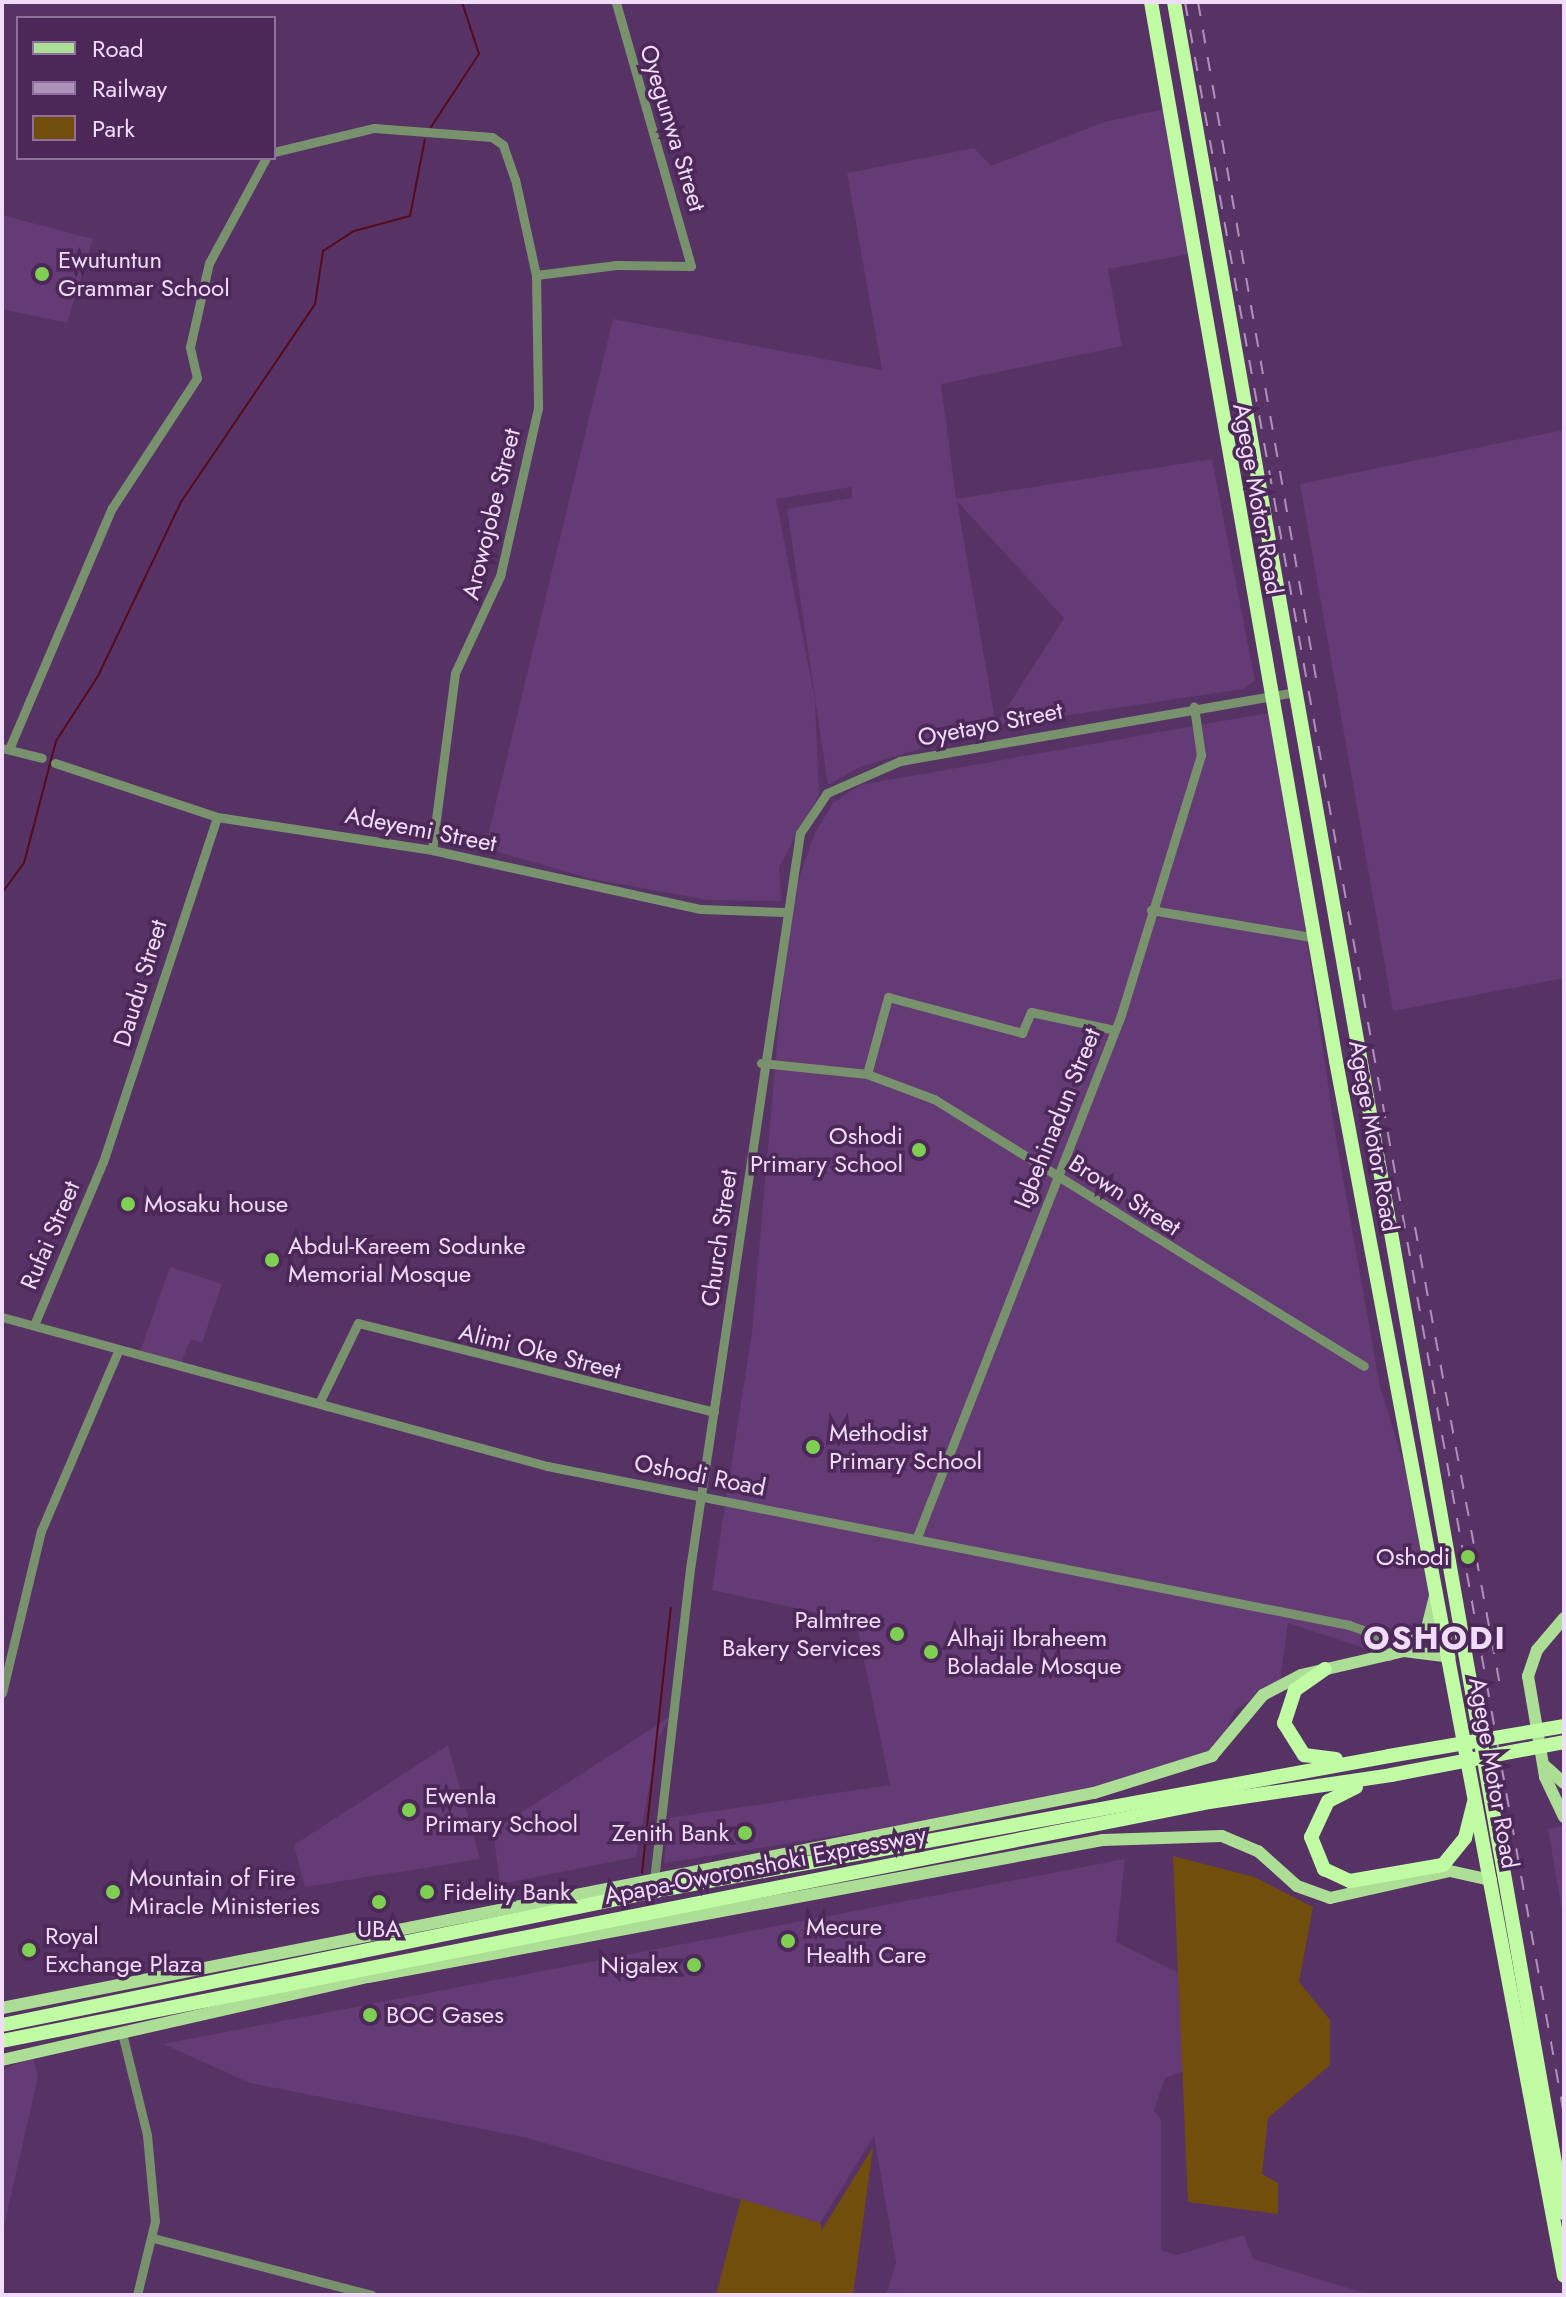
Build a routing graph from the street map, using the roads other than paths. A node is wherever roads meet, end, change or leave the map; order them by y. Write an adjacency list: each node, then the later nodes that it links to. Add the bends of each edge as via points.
1 (616, 2): 6 (street, Oyegunwa Street, via 691,266 616,265)
2 (1151, 2): 8 (highway, Agege Motor Road)
3 (1174, 2): 7 (highway, Agege Motor Road)
4 (276, 151): 6 (street, Arowojobe Street, via 340,132 409,128 500,139)
5 (265, 160): 10 (street, via 209,263 190,347 197,378 112,508)
6 (536, 275): 14 (street, Arowojobe Street, via 538,408 500,576 455,673)
7 (1294, 692): 8 (street, Oyetayo Street); 51 (highway, Agege Motor Road)
8 (1272, 695): 9 (street, Oyetayo Street); 17 (highway, Agege Motor Road)
9 (1194, 707): 15 (street, Igbehinadun Street, via 1201,755); 16 (street, Oyetayo Street, via 969,745 857,775 827,793 800,833)
10 (6, 748): 11 (street)
11 (42, 758)
12 (55, 763): 13 (street, Adeyemi Street)
13 (217, 817): 14 (street, Adeyemi Street); 21 (street, Daudu Street)
14 (432, 850): 16 (street, Adeyemi Street, via 701,909)
15 (1151, 910): 17 (street); 18 (street, Igbehinadun Street)
16 (784, 912): 19 (street, Church Street)
17 (1317, 939): 31 (highway, Agege Motor Road)
18 (1115, 1030): 20 (street, via 1031,1012 1022,1033 888,997); 22 (street, Igbehinadun Street)
19 (761, 1063): 20 (street, Brown Street); 28 (street, Church Street)
20 (867, 1074): 22 (street, Brown Street, via 934,1099)
21 (103, 1162): 24 (street, Rufai Street)
22 (1056, 1173): 26 (street, Brown Street); 30 (street, Igbehinadun Street)
23 (2, 1317): 24 (street, Oshodi Road)
24 (34, 1325): 25 (street, Oshodi Road)
25 (118, 1351): 27 (street, Oshodi Road); 37 (street, via 41,1531)
26 (1364, 1366)
27 (319, 1403): 28 (street, Alimi Oke Street, via 358,1323); 29 (street, Oshodi Road, via 547,1466)
28 (714, 1412): 29 (street, Church Street)
29 (702, 1495): 30 (street, Oshodi Road); 46 (street, Church Street)
30 (917, 1537): 34 (street, Oshodi Road, via 1349,1625 1368,1632)
31 (1438, 1581): 33 (main road, via 1427,1628); 35 (highway, Agege Motor Road)
32 (1564, 1618): 41 (main road, via 1537,1650 1528,1676)
33 (1404, 1651): 34 (main road, Apapa-Oworonshoki Expressway); 35 (main road, Apapa-Oworonshoki Expressway)
34 (1389, 1656): 36 (main road, Apapa-Oworonshoki Expressway)
35 (1450, 1657): 44 (highway, Agege Motor Road)
36 (1325, 1669): 40 (highway, via 1288,1700 1284,1723 1300,1751); 46 (main road, Apapa-Oworonshoki Expressway, via 1263,1695 1212,1756 1106,1790)
37 (2, 1693)
38 (1564, 1726): 40 (highway, Apapa-Oworonshoki Expressway, bridge)
39 (1564, 1742): 42 (highway, Apapa-Oworonshoki Expressway, bridge)
40 (1389, 1756): 50 (highway, Apapa-Oworonshoki Expressway, via 666,1889)
41 (1542, 1760): 43 (main road); 45 (main road)
42 (1391, 1775): 44 (highway, via 1324,1806 1311,1837 1316,1859 1335,1877 1364,1882 1443,1865 1465,1838); 48 (highway, Apapa-Oworonshoki Expressway, via 1194,1804)
43 (1564, 1783)
44 (1475, 1801): 47 (highway, Agege Motor Road)
45 (1564, 1817)
46 (654, 1880): 49 (main road, Apapa-Oworonshoki Expressway)
47 (1491, 1880): 48 (main road, Apapa-Oworonshoki Expressway, via 1450,1871 1330,1898 1297,1886 1258,1851 1222,1836 1103,1840); 51 (highway, Agege Motor Road)
48 (366, 1971): 52 (main road, Apapa-Oworonshoki Expressway); 53 (highway, Apapa-Oworonshoki Expressway)
49 (2, 2008)
50 (2, 2025)
51 (1525, 2030): 55 (highway, Agege Motor Road); 57 (highway, Agege Motor Road)
52 (122, 2033): 54 (main road, Apapa-Oworonshoki Expressway); 56 (street, via 147,2135)
53 (5, 2040)
54 (2, 2060)
55 (1564, 2213)
56 (153, 2238): 58 (street); 59 (street)
57 (1564, 2276)
58 (137, 2295)
59 (372, 2295)

